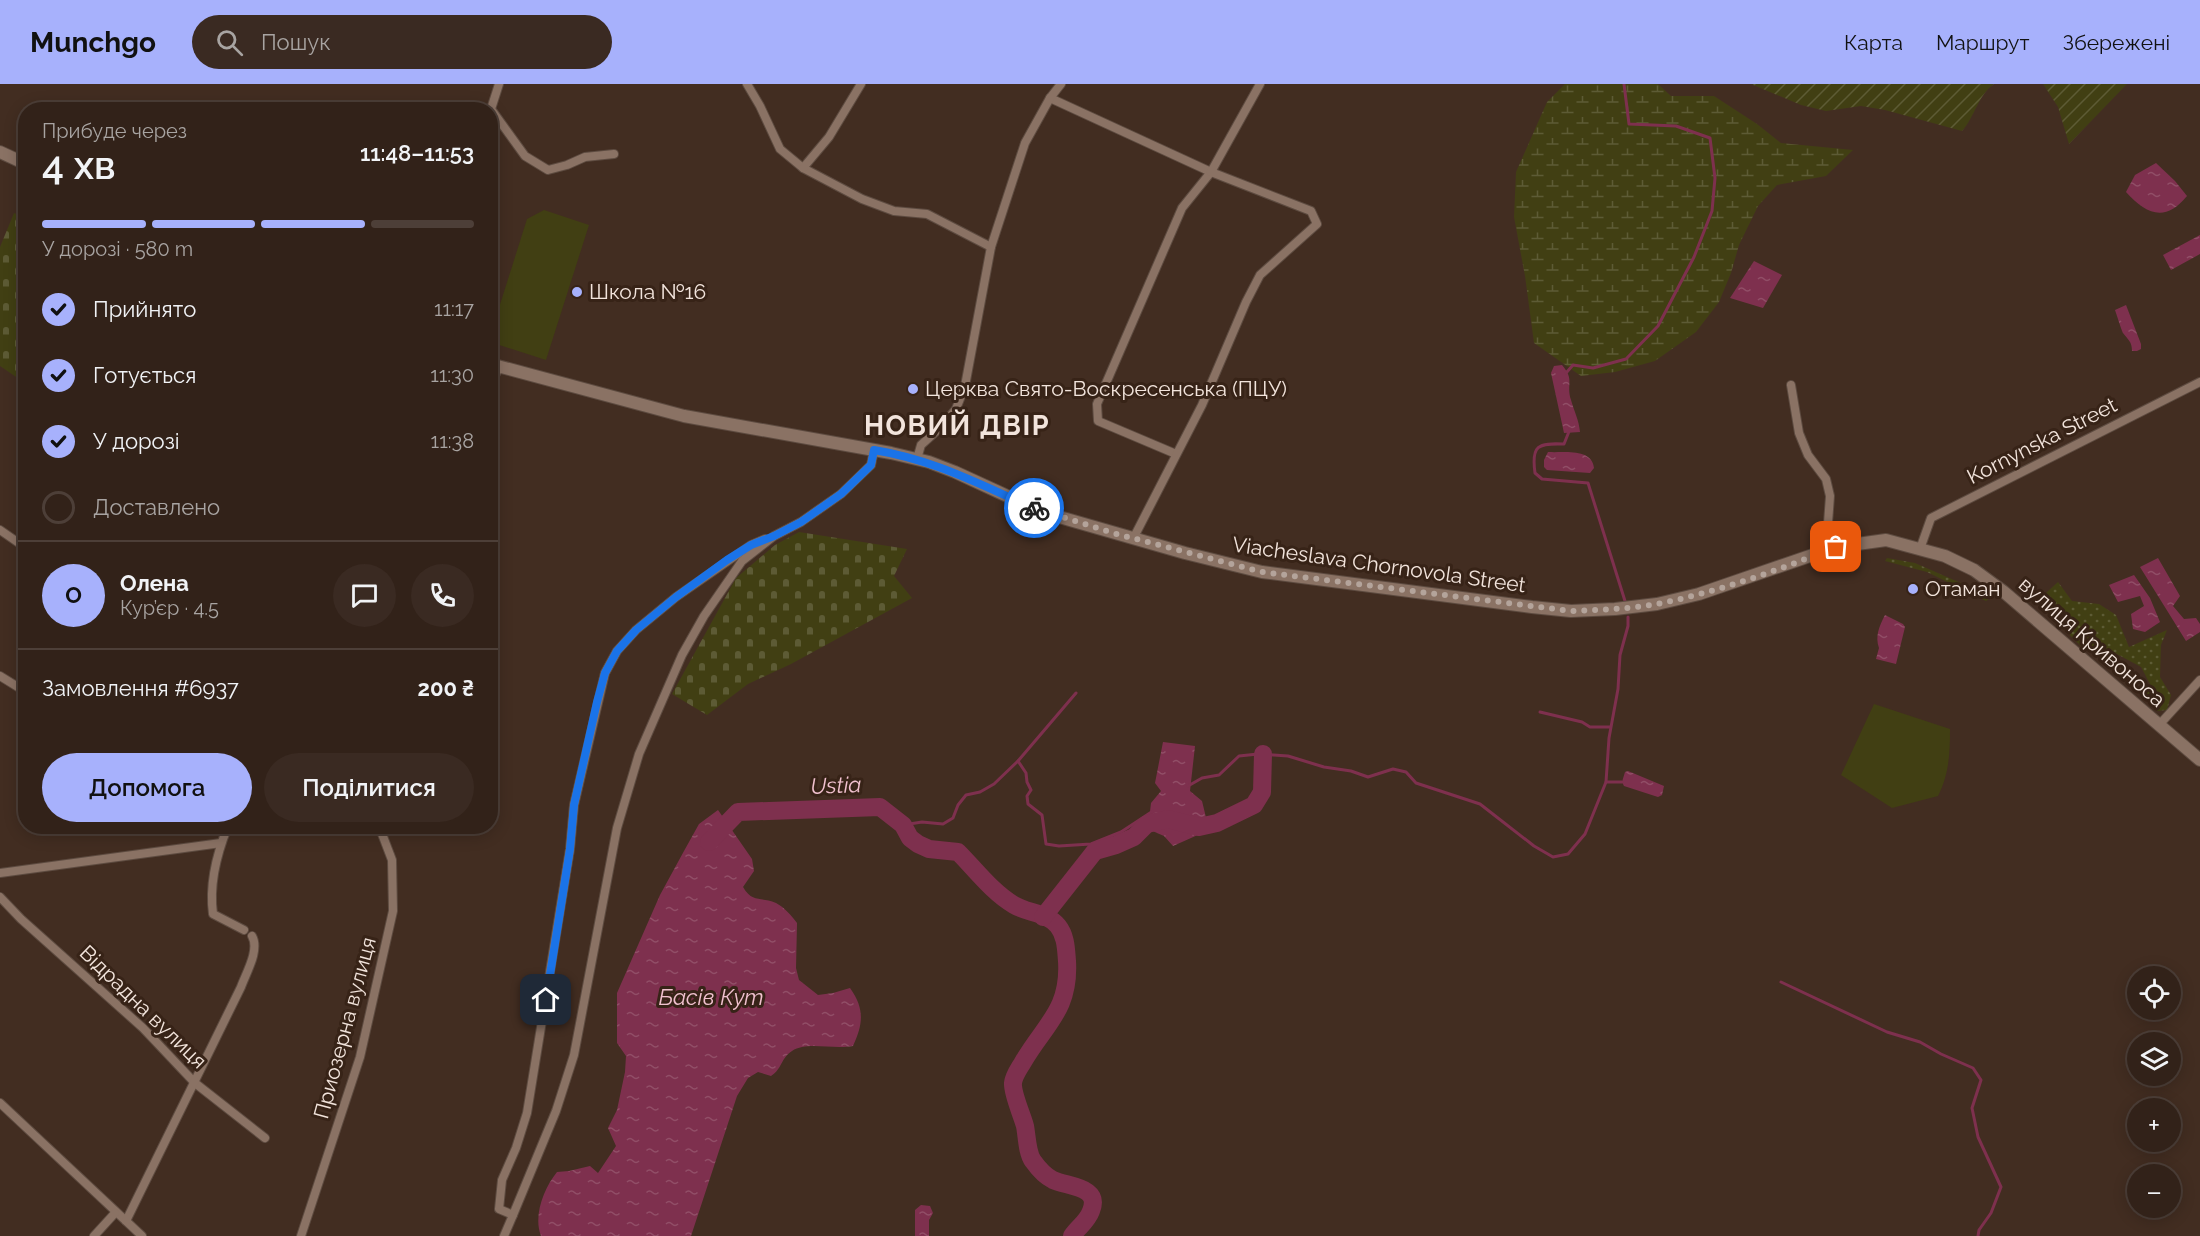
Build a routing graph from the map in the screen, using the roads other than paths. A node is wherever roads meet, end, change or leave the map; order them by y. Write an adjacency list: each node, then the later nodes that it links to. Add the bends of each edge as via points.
1 (499, 84): 7 (street)
2 (747, 84): 12 (street, via 780,149)
3 (861, 84): 12 (street, via 829,137)
4 (1061, 84): 6 (street)
5 (1260, 84): 13 (street)
6 (1050, 98): 13 (street); 14 (street, via 1025,143)
7 (493, 102)
8 (498, 121): 10 (street, via 525,156 548,170 585,157)
9 (0, 152): 11 (main road)
10 (614, 154)
11 (18, 160)
12 (803, 168): 14 (street, via 862,199 894,211 927,214)
13 (1211, 172): 19 (street, via 1182,208 1097,404 1098,422); 19 (street, via 1311,211 1317,224 1260,275)
14 (991, 247): 20 (street, via 965,386 956,409 921,445)
15 (498, 366): 18 (main road, Viacheslava Chornovola Street, via 684,416)
16 (2200, 382): 26 (street, Kornynska Street, via 1931,518)
17 (1791, 385): 25 (street, via 1799,433 1808,455 1826,479 1830,496 1828,523)
18 (874, 450): 20 (main road, Viacheslava Chornovola Street); 22 (street, via 871,465 841,494)
19 (1176, 454): 23 (street)
20 (917, 459): 23 (main road, Viacheslava Chornovola Street, via 1042,512)
21 (0, 530): 24 (street)
22 (774, 536): 43 (street, via 742,561 704,616 682,655 639,754 617,828 574,1055 556,1111); 43 (street, via 751,545 676,597 636,630 617,651 605,673 574,805 529,1103 502,1180 499,1209)
23 (1133, 539): 25 (main road, Viacheslava Chornovola Street, via 1262,572 1571,611 1657,604 1700,594)
24 (18, 542)
25 (1836, 547): 26 (main road, Viacheslava Chornovola Street, via 1886,540)
26 (1920, 549): 30 (main road, вулиця Кривоноса, via 1974,570 2004,592)
27 (0, 676): 29 (street)
28 (2200, 680): 30 (street)
29 (18, 687)
30 (2159, 725): 31 (main road, вулиця Кривоноса)
31 (2200, 760)
32 (225, 834): 34 (street)
33 (382, 834): 47 (street, Приозерна вулиця, via 393,860 393,911 360,1057)
34 (221, 843): 35 (street); 37 (street, via 211,901 213,914)
35 (0, 873)
36 (0, 897): 39 (street, Відрадна вулиця, via 143,1028)
37 (244, 930)
38 (252, 936): 39 (street, via 255,942 248,967)
39 (195, 1083): 41 (street, Відрадна вулиця); 44 (street)
40 (0, 1103): 42 (street)
41 (265, 1138)
42 (116, 1213): 44 (street); 45 (street)
43 (513, 1215): 48 (street)
44 (126, 1221): 46 (street)
45 (94, 1236)
46 (142, 1236)
47 (301, 1236)
48 (504, 1236)

